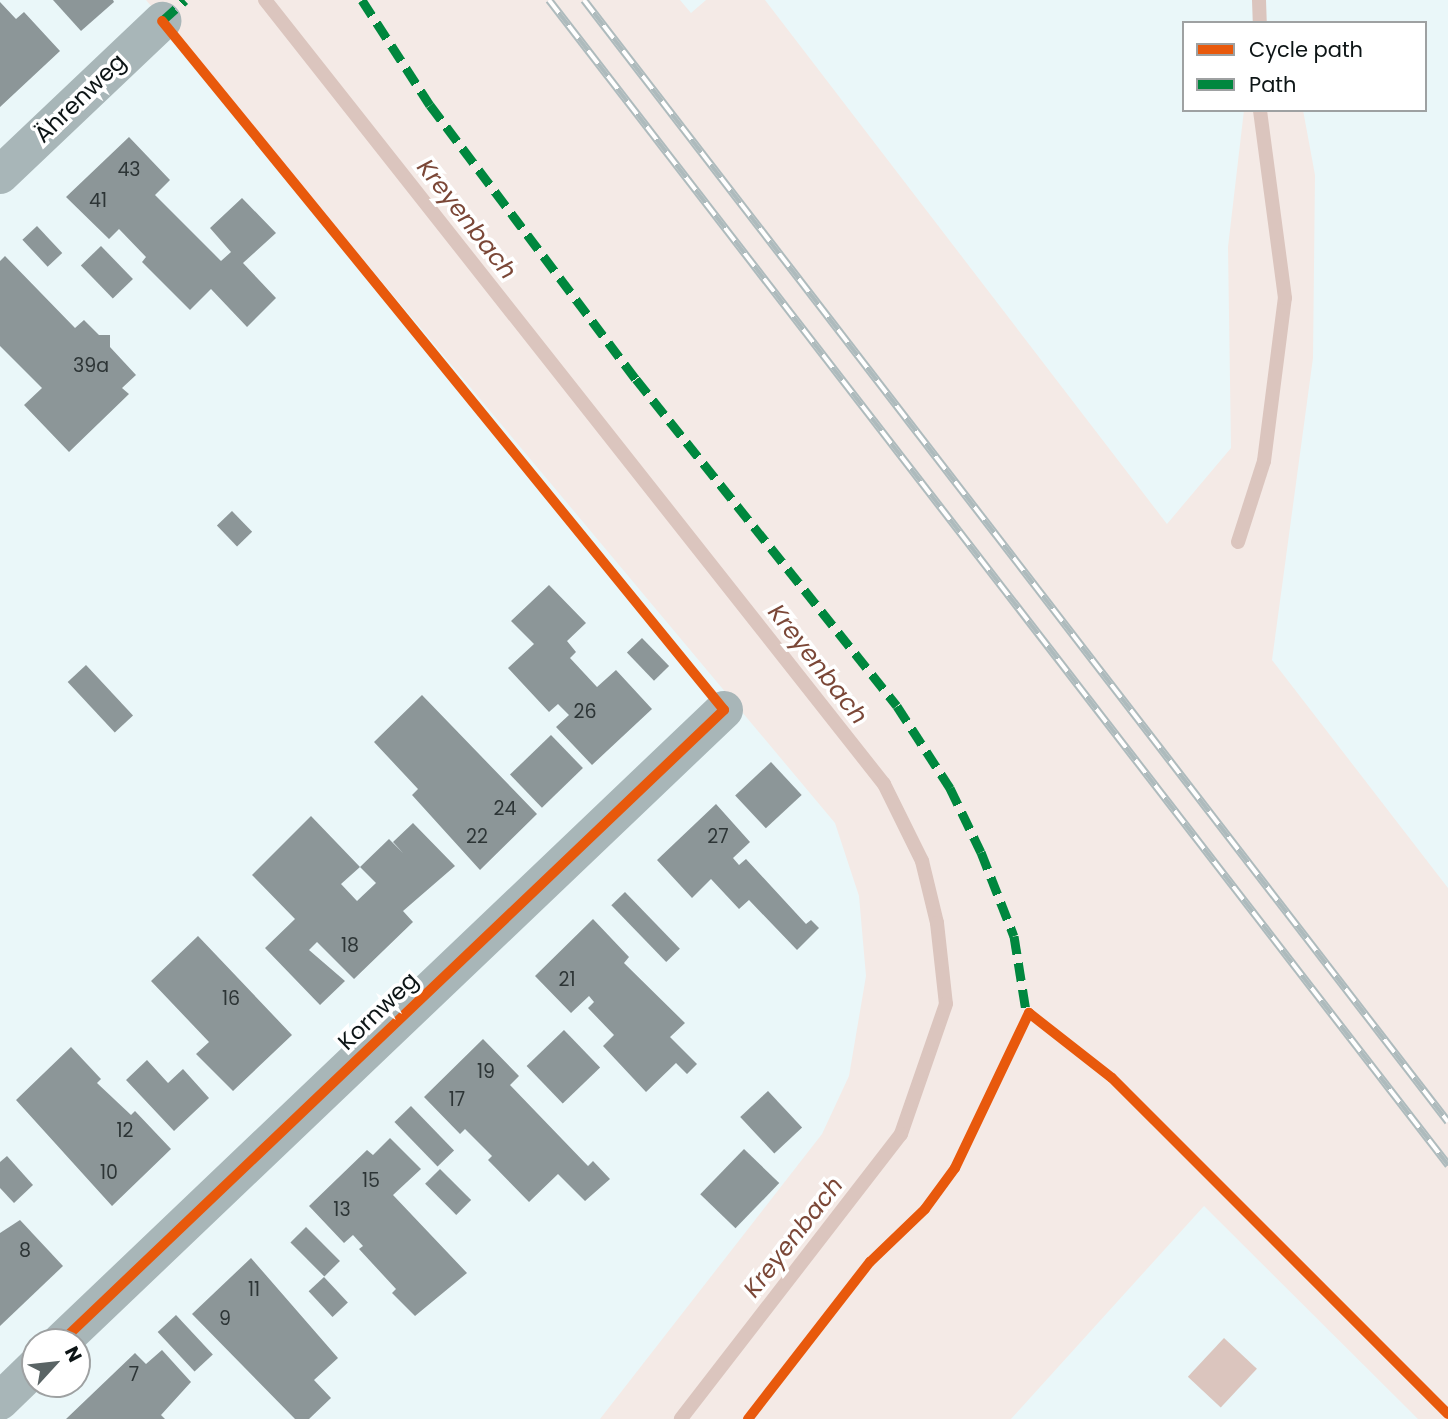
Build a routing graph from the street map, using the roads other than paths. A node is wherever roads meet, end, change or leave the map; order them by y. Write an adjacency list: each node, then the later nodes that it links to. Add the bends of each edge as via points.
1 (162, 21): 2 (street, Ährenweg)
2 (0, 175)
3 (724, 710): 4 (street, Kornweg)
4 (76, 1328)
5 (21, 1381): 6 (street)
6 (0, 1401)

